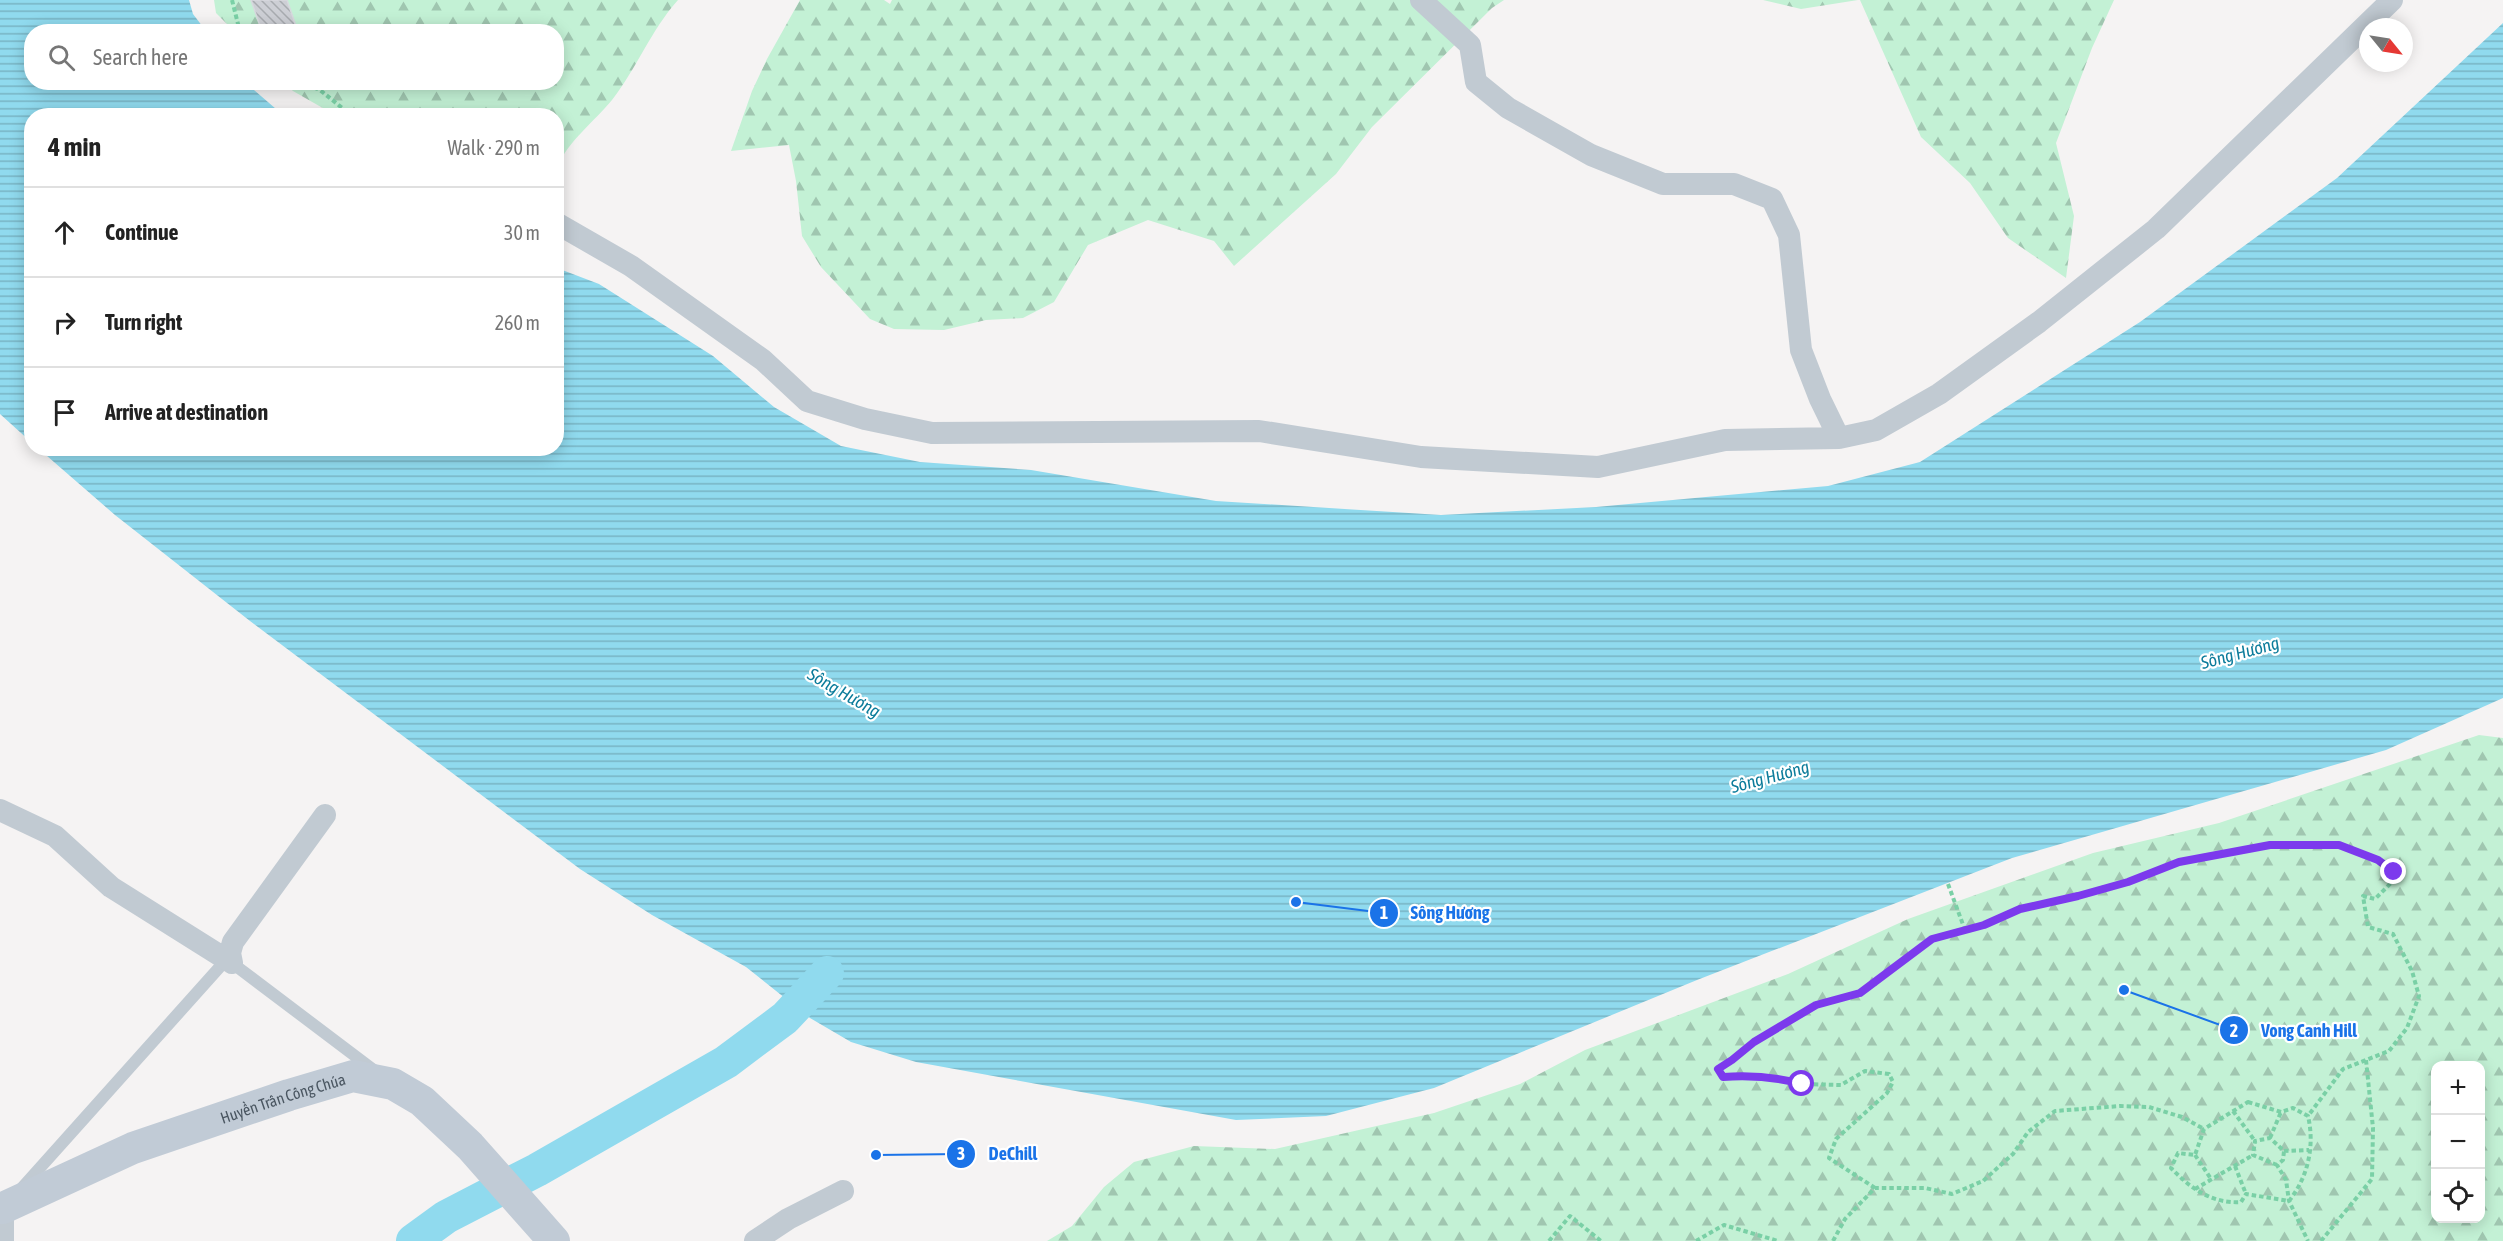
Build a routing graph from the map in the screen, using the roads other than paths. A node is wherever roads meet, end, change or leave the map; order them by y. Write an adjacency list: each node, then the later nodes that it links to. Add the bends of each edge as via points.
1 (1421, 0): 4 (street, via 1470,45 1476,82 1508,108 1591,155 1663,184 1734,184 1772,199 1789,235 1801,350)
2 (2392, 0): 4 (street, via 2138,244 1939,394 1876,430)
3 (564, 227): 4 (street, via 631,266 716,326 763,360 807,401 865,419 932,433 1259,431 1421,457 1598,467 1725,440)
4 (1839, 438)
5 (0, 810): 7 (street, via 55,836 111,887)
6 (325, 815): 7 (street, via 233,942)
7 (229, 961): 8 (lane); 10 (lane)
8 (393, 1084): 10 (street, Huyền Trân Công Chúa, via 353,1076 289,1095 133,1148); 11 (street, Huyền Trân Công Chúa, via 422,1101 470,1146)
9 (843, 1191): 13 (street)
10 (1, 1209): 12 (street)
11 (549, 1235)
12 (3, 1241)
13 (755, 1241)

